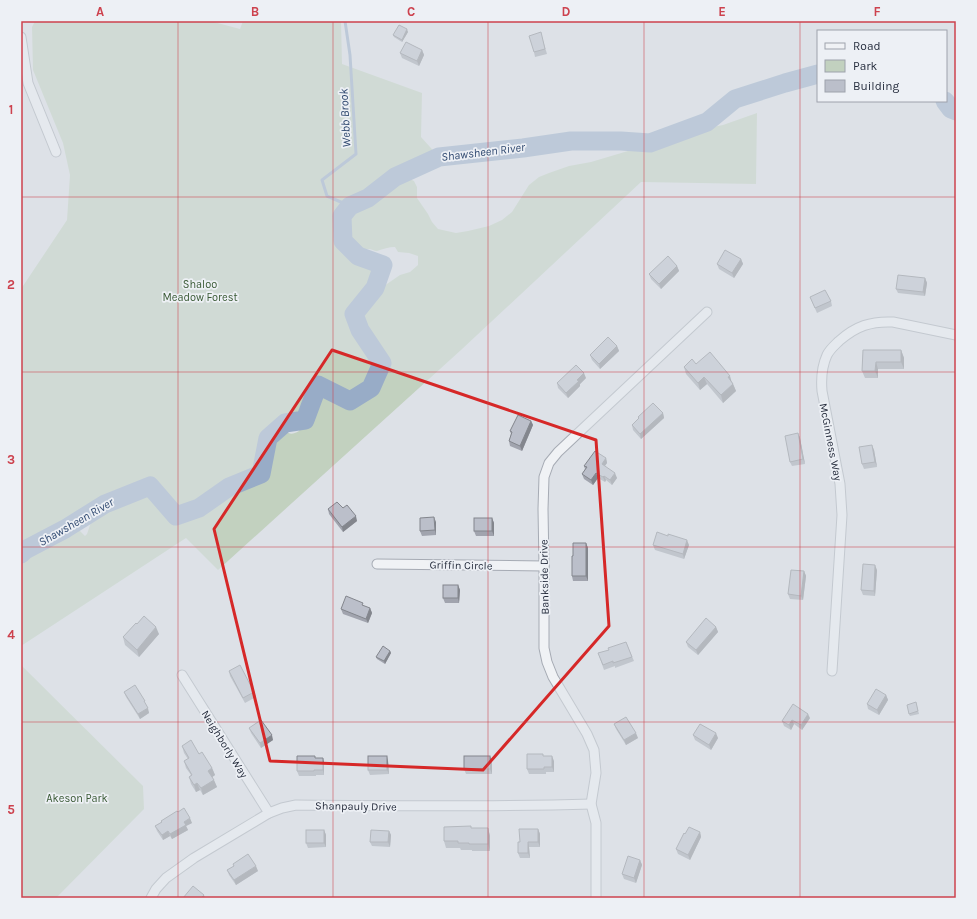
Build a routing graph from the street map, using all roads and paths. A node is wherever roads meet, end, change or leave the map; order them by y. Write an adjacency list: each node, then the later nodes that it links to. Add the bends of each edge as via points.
1 (21, 37): 2 (street, via 28,83)
2 (56, 152)
3 (707, 312): 6 (street, Bankside Drive, via 548,463 544,478 543,503)
4 (956, 335): 7 (street, McGinness Way, via 893,322 874,322 843,338 834,346 824,363 822,391 840,484 842,515)
5 (378, 564): 6 (street, Griffin Circle)
6 (544, 566): 9 (street, Bankside Drive, via 544,648 553,677 594,750 596,773)
7 (832, 671)
8 (182, 675): 10 (street, Neighborly Way)
9 (591, 804): 10 (street, Shanpauly Drive, via 296,805); 12 (street, Bankside Drive, via 596,823)
10 (269, 813): 11 (street, Shanpauly Drive, via 166,878)
11 (151, 898)
12 (596, 898)

